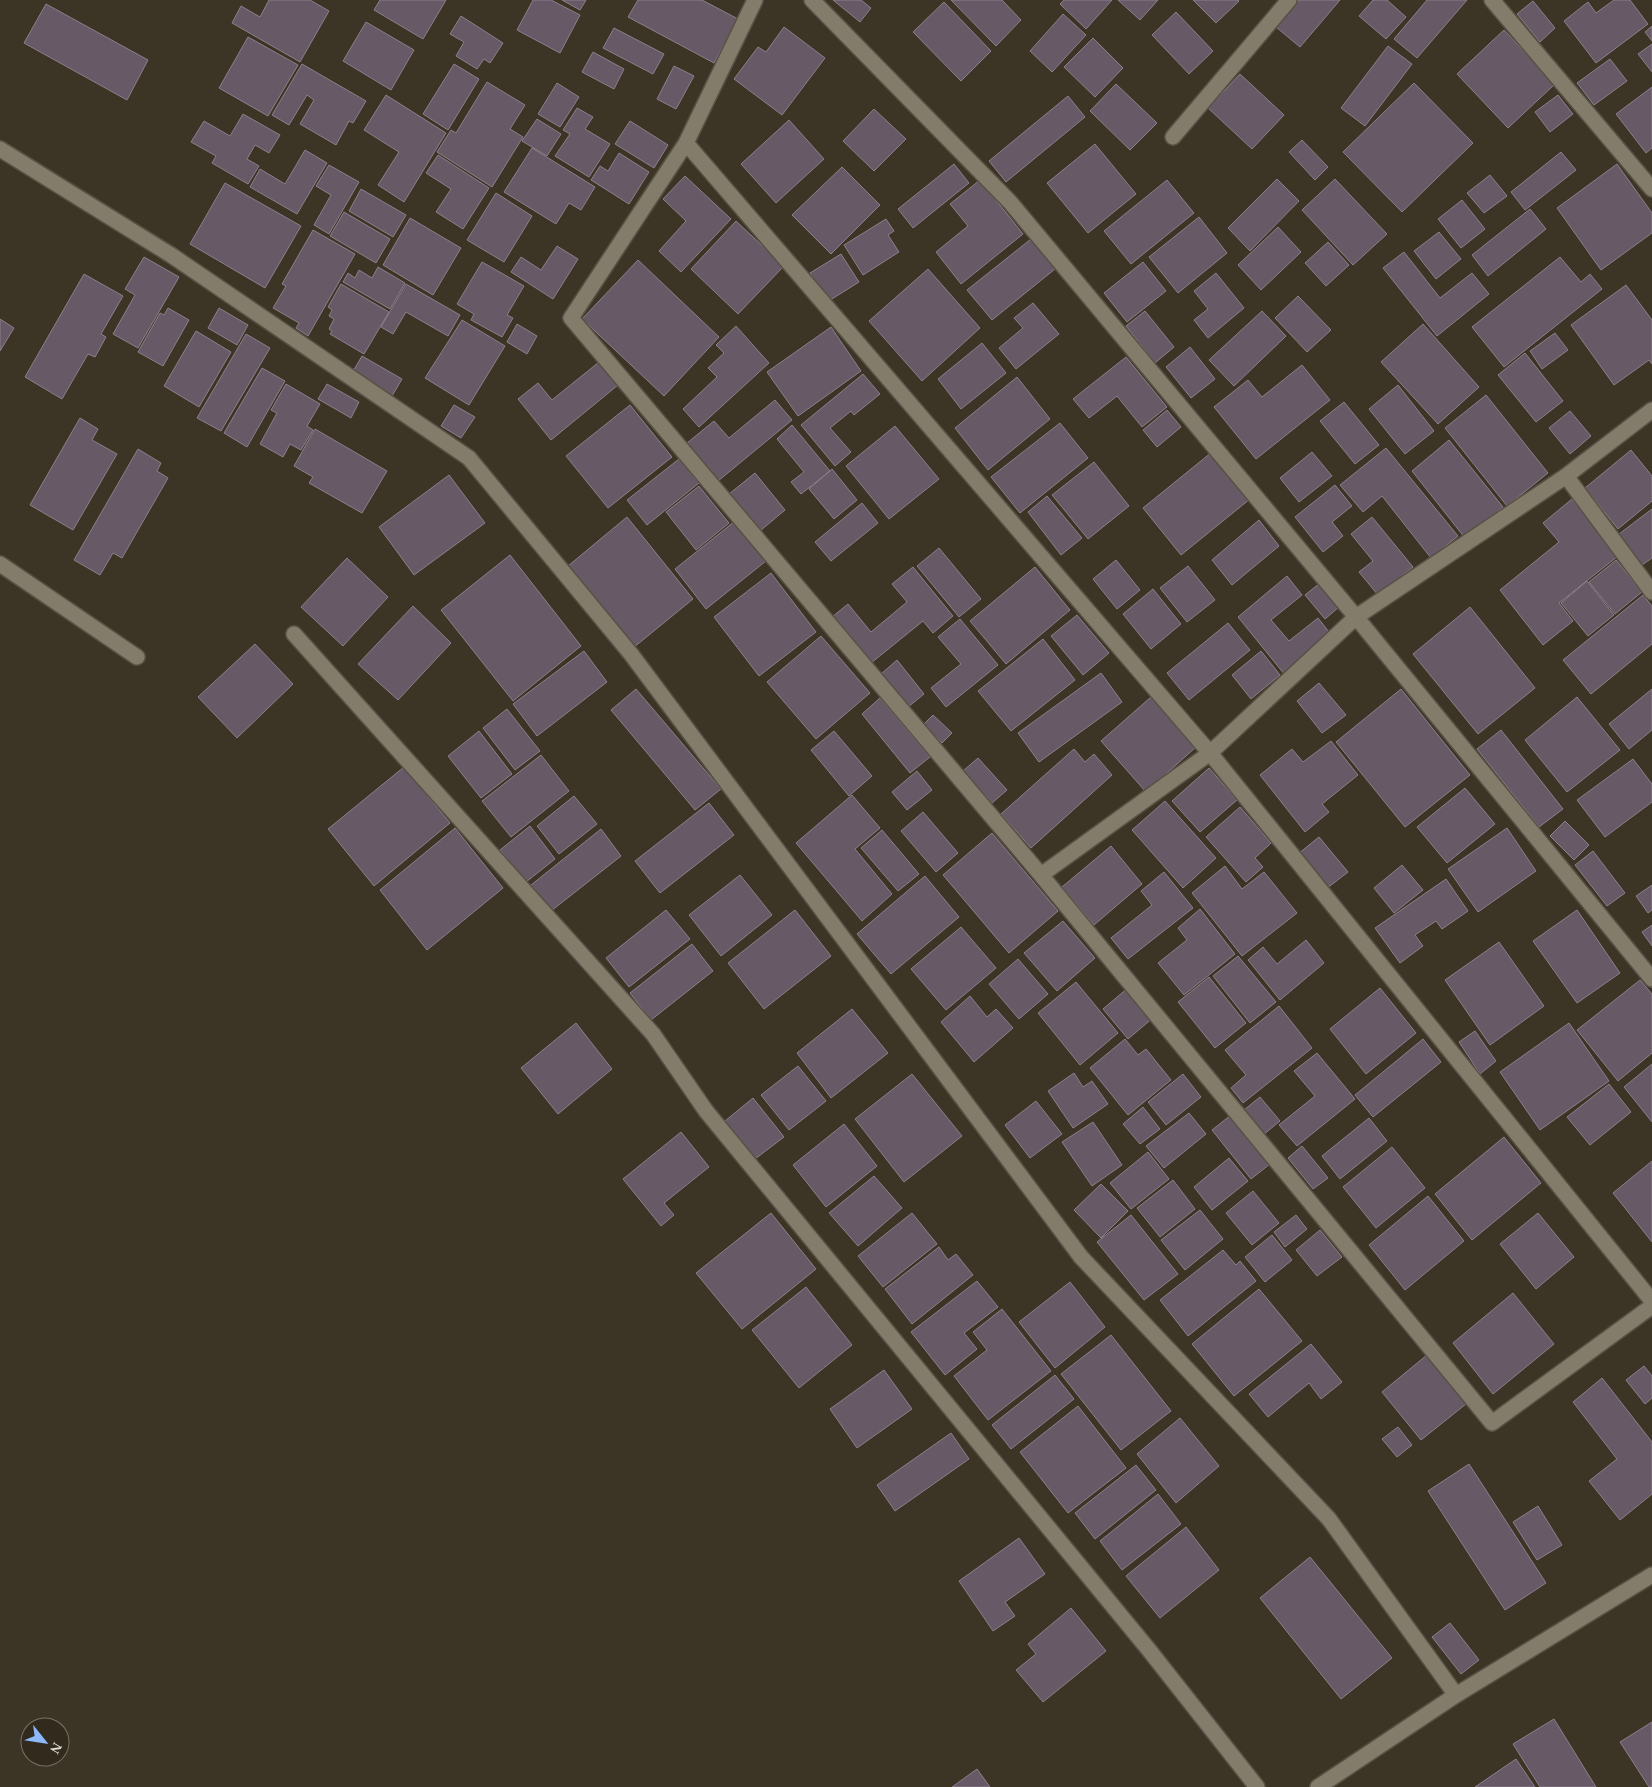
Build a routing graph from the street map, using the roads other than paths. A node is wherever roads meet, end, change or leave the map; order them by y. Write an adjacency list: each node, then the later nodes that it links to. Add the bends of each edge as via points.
1 (755, 0): 6 (street)
2 (812, 0): 13 (street, via 1010,202)
3 (1289, 0): 5 (street)
4 (1492, 0): 8 (street)
5 (1172, 137)
6 (686, 143): 16 (street); 17 (street, via 571,318)
7 (0, 149): 22 (street, via 171,254 469,458 631,654 1080,1258 1329,1519)
8 (1652, 189)
9 (1652, 410): 10 (street)
10 (1566, 476): 12 (street); 13 (street)
11 (0, 564): 15 (street)
12 (1652, 592)
13 (1356, 617): 16 (street); 18 (street)
14 (294, 634): 23 (street, via 653,1034 706,1111)
15 (137, 656)
16 (1210, 753): 17 (street); 19 (street)
17 (1041, 875): 20 (street, via 1492,1423)
18 (1652, 979)
19 (1652, 1301)
20 (1652, 1306)
21 (1652, 1575): 22 (street)
22 (1456, 1695): 24 (street)
23 (1257, 1787)
24 (1318, 1787)

